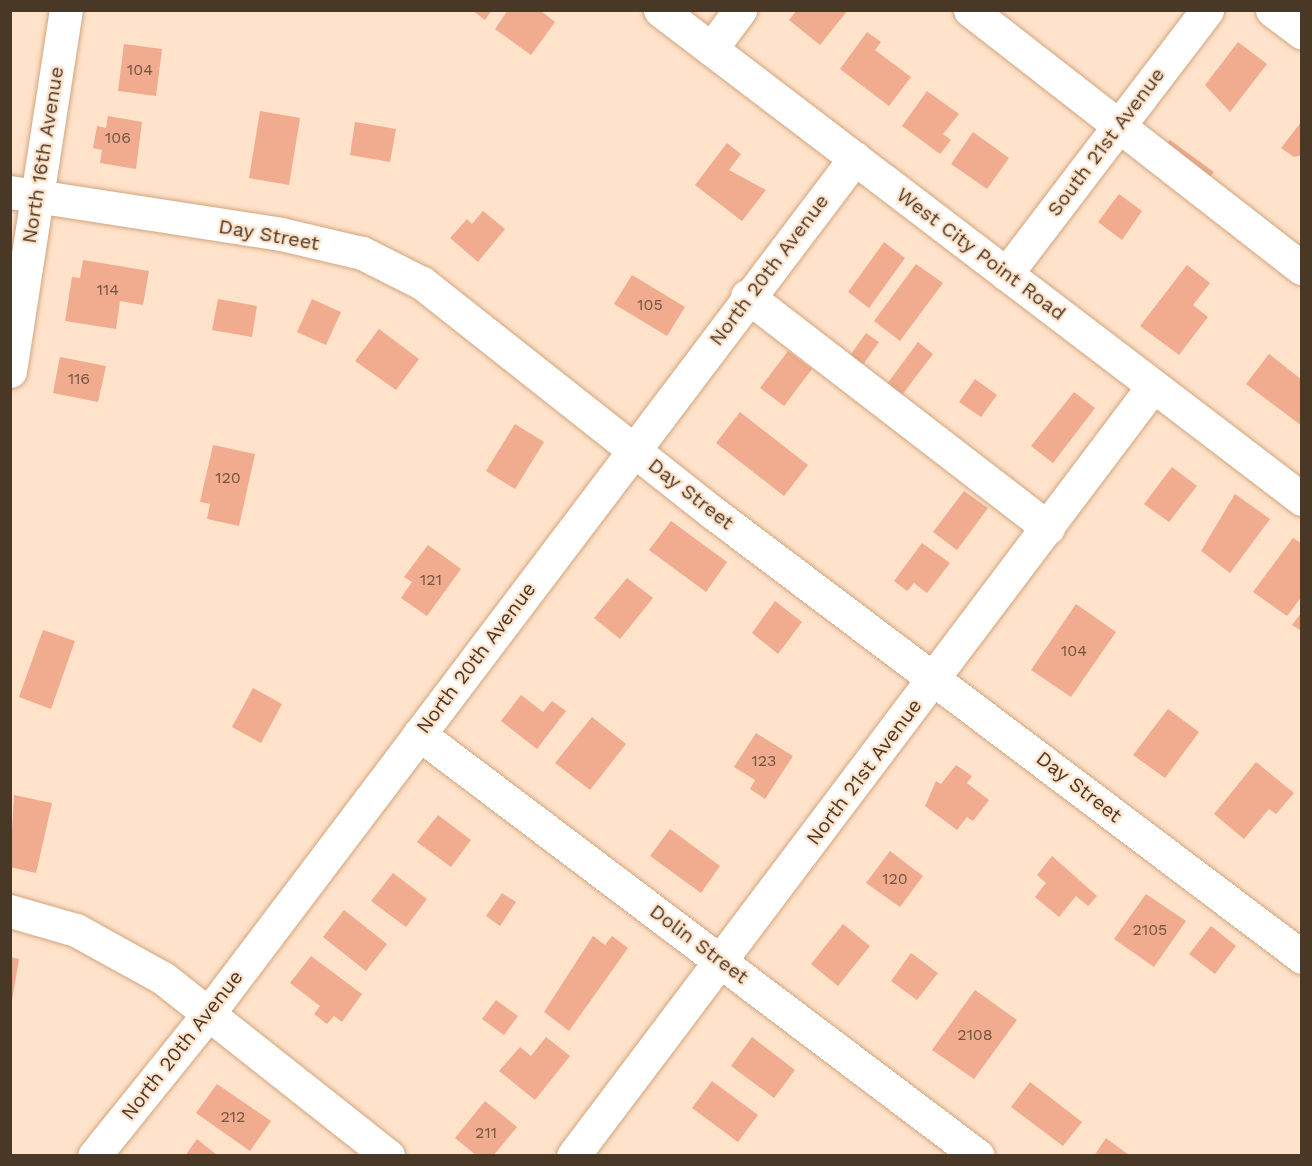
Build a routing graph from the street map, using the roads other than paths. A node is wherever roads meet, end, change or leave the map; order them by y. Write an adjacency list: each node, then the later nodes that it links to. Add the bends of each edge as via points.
1 (66, 10): 11 (street, North 16th Avenue)
2 (660, 10): 8 (street, West City Point Road)
3 (741, 10): 8 (street)
4 (970, 10): 9 (street)
5 (1207, 10): 9 (street, South 21st Avenue)
6 (1272, 10): 7 (street)
7 (1302, 33)
8 (711, 49): 10 (street, West City Point Road)
9 (1119, 126): 12 (street); 13 (street, South 21st Avenue)
10 (855, 158): 13 (street, West City Point Road); 14 (street, North 20th Avenue)
11 (23, 195): 15 (street, North 16th Avenue); 17 (street, Day Street, via 281,234 385,263 422,283)
12 (1302, 267)
13 (1006, 274): 16 (street, West City Point Road)
14 (747, 296): 17 (street, North 20th Avenue); 19 (street)
15 (10, 371)
16 (1153, 386): 18 (street, West City Point Road); 19 (street, North 21st Avenue)
17 (633, 449): 20 (street, Day Street); 21 (street, North 20th Avenue)
18 (1301, 498)
19 (1048, 528): 20 (street, North 21st Avenue)
20 (936, 677): 23 (street, Day Street); 24 (street, North 21st Avenue)
21 (419, 734): 24 (street, Dolin Street); 25 (street, North 20th Avenue)
22 (10, 911): 25 (street, via 76,930 121,952)
23 (1302, 957)
24 (721, 961): 28 (street, North 21st Avenue); 29 (street, Dolin Street)
25 (208, 1014): 26 (street, North 20th Avenue); 27 (street)
26 (94, 1155)
27 (388, 1155)
28 (573, 1155)
29 (978, 1155)

